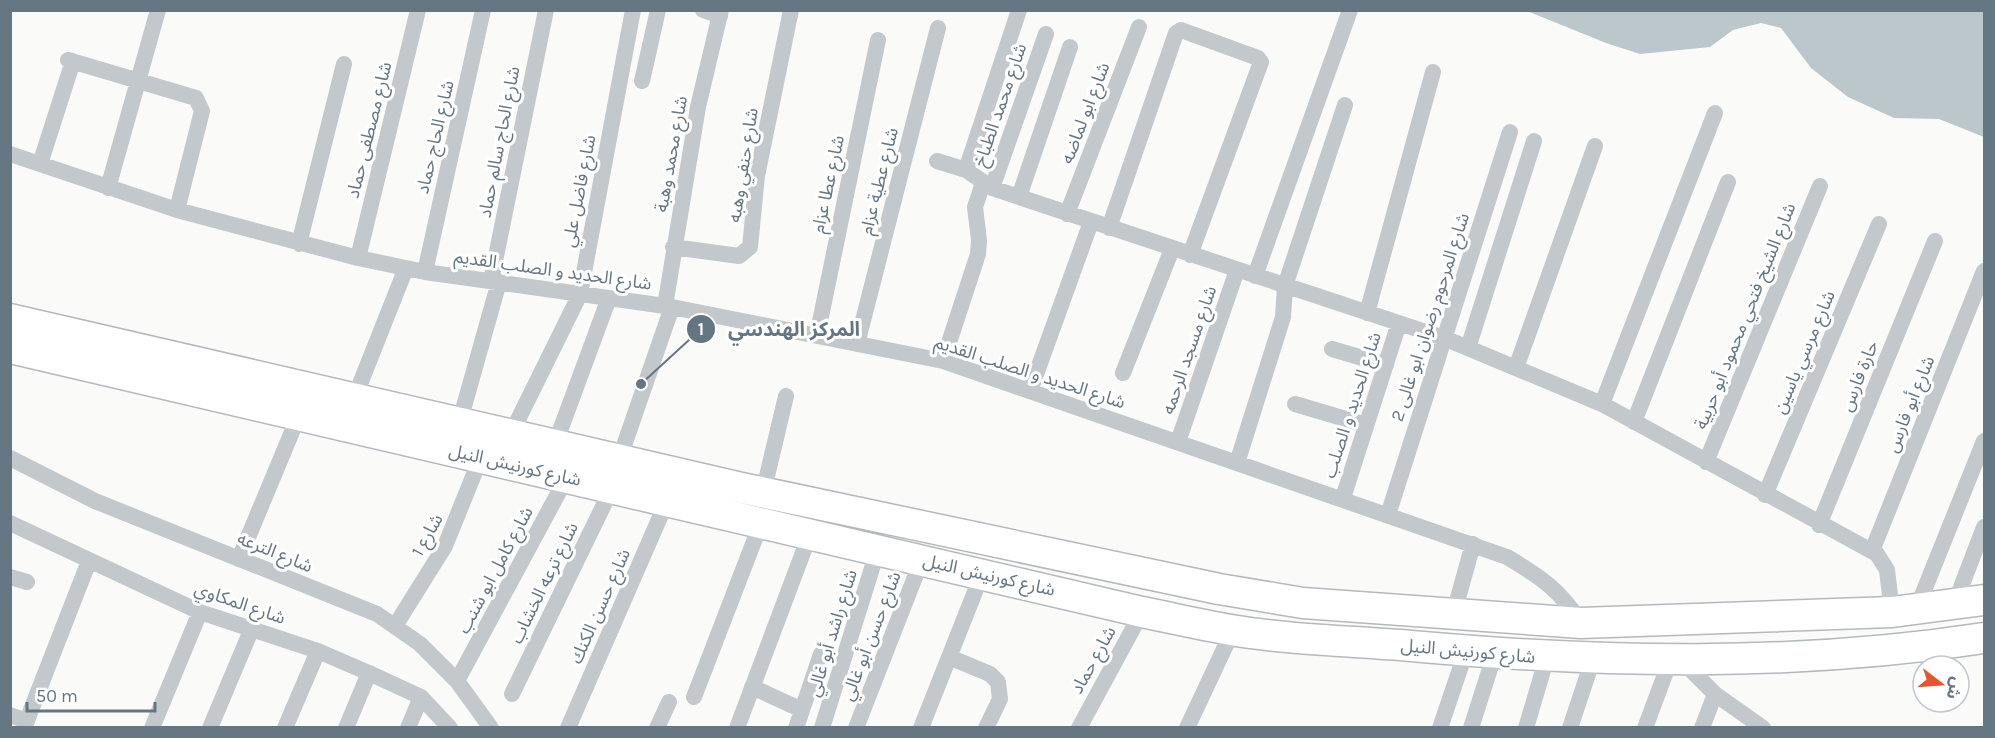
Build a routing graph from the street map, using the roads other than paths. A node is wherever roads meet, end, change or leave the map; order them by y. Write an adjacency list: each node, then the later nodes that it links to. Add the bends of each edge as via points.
1 (158, 10): 19 (street)
2 (418, 10): 45 (street, شارع مصطفى حماد)
3 (483, 10): 49 (street, شارع الحاج حماد)
4 (546, 10): 51 (street, شارع الحاج سالم حماد)
5 (633, 10): 53 (street, شارع فاضل علي)
6 (658, 10): 20 (street)
7 (703, 10): 11 (street)
8 (791, 10): 42 (street, شارع حنفي وهبه, via 758,176 750,247 739,256)
9 (1019, 10): 29 (street)
10 (1350, 10): 50 (street)
11 (720, 13): 42 (street, شارع محمد وهبة, via 698,107)
12 (1139, 27): 36 (street, شارع ابو لماضه)
13 (938, 28): 61 (street, شارع عطية عزام)
14 (1046, 34): 31 (street, شارع محمد الطباخ)
15 (878, 40): 59 (street, شارع عطا عزام)
16 (1070, 46): 34 (street)
17 (344, 63): 41 (street)
18 (1433, 72): 56 (street)
19 (138, 81): 28 (street, via 70,60); 33 (street); 35 (street, via 196,98 201,106)
20 (642, 81)
21 (1345, 105): 52 (street)
22 (1715, 113): 73 (street)
23 (1510, 132): 60 (street, شارع المرحوم رضوان ابو غالى 2)
24 (1534, 141): 63 (street)
25 (1595, 146): 67 (street)
26 (10, 154): 28 (street, شارع الحديد و الصلب القديم)
27 (937, 161): 29 (street)
28 (40, 164): 33 (street, شارع الحديد و الصلب القديم)
29 (966, 170): 31 (street)
30 (1728, 182): 75 (street)
31 (988, 186): 34 (street); 65 (street, شارع محمد الطباخ, via 975,207 978,254)
32 (1820, 186): 84 (street, شارع الشيخ فتحي محمود أبو حربية)
33 (108, 188): 35 (street, شارع الحديد و الصلب القديم)
34 (1019, 197): 36 (street)
35 (177, 210): 41 (street, شارع الحديد و الصلب القديم)
36 (1067, 214): 37 (street)
37 (1091, 222): 39 (street); 69 (street)
38 (1879, 224): 88 (street, شارع مرسي ياسين)
39 (1109, 228): 43 (street); 44 (street, via 1176,33 1181,30 1261,62)
40 (1935, 241): 94 (street, حارة فارس)
41 (299, 244): 45 (street, شارع الحديد و الصلب القديم)
42 (674, 247): 55 (street, شارع محمد وهبة)
43 (1172, 249): 44 (street); 68 (street)
44 (1190, 255): 47 (street)
45 (358, 258): 46 (street, شارع الحديد و الصلب القديم)
46 (406, 268): 49 (street, شارع الحديد و الصلب القديم); 71 (street)
47 (1237, 270): 50 (street); 80 (street, شارع مسجد الرحمه)
48 (1984, 271): 99 (street, شارع أبو فارس)
49 (425, 272): 51 (street, شارع الحديد و الصلب القديم)
50 (1255, 276): 52 (street)
51 (495, 281): 53 (street, شارع الحديد و الصلب القديم); 76 (street, شارع الحاج سالم حماد)
52 (1285, 286): 56 (street); 85 (street, via 1283,317)
53 (580, 294): 54 (street, شارع الحديد و الصلب القديم); 78 (street, شارع فاضل علي)
54 (609, 298): 55 (street, شارع الحديد و الصلب القديم); 81 (street)
55 (669, 307): 59 (street, شارع الحديد و الصلب القديم); 86 (street, شارع ترعه الخشاب)
56 (1367, 313): 58 (street)
57 (10, 319): 71 (highway, شارع كورنيش النيل)
58 (1399, 323): 60 (street); 66 (street, شارع الحديد و الصلب)
59 (817, 336): 61 (street, شارع الحديد و الصلب القديم)
60 (1444, 338): 63 (street); 92 (street, شارع المرحوم رضوان ابو غالى 2)
61 (858, 344): 65 (street, شارع الحديد و الصلب القديم)
62 (10, 348): 74 (highway, شارع كورنيش النيل)
63 (1468, 348): 67 (street)
64 (1332, 349): 66 (street)
65 (943, 361): 69 (street, شارع الحديد و الصلب القديم)
66 (1386, 365): 77 (street, شارع الحديد و الصلب)
67 (1516, 368): 73 (street)
68 (1123, 373)
69 (1030, 391): 80 (street, شارع الحديد و الصلب القديم)
70 (786, 396): 91 (street)
71 (354, 399): 76 (highway, شارع كورنيش النيل)
72 (1295, 404): 77 (street)
73 (1602, 404): 75 (street)
74 (299, 415): 82 (highway, شارع كورنيش النيل); 100 (street)
75 (1634, 422): 84 (street)
76 (459, 424): 78 (highway, شارع كورنيش النيل)
77 (1366, 425): 89 (street, شارع الحديد و الصلب)
78 (510, 436): 81 (highway, شارع كورنيش النيل)
79 (1984, 441): 108 (street)
80 (1178, 442): 85 (street, شارع الحديد و الصلب القديم)
81 (554, 447): 86 (highway, شارع كورنيش النيل)
82 (481, 457): 87 (highway, شارع كورنيش النيل); 113 (street, شارع 1, via 445,546)
83 (10, 458): 100 (street, شارع الترعه, via 95,501)
84 (1706, 462): 88 (street)
85 (1237, 463): 89 (street, شارع الحديد و الصلب القديم)
86 (615, 474): 87 (highway, شارع كورنيش النيل); 90 (highway, شارع كورنيش النيل); 91 (highway, شارع كورنيش النيل); 127 (street, شارع ترعه الخشاب)
87 (567, 477): 125 (street, شارع كامل ابو شنب)
88 (1765, 495): 94 (street)
89 (1343, 498): 92 (street, شارع الحديد و الصلب القديم)
90 (667, 501): 91 (highway, شارع كورنيش النيل); 142 (street, شارع حسن الكنك)
91 (750, 505): 96 (highway, شارع كورنيش النيل); 111 (highway, شارع كورنيش النيل, via 1303,603); 130 (street)
92 (1388, 514): 97 (street, شارع الحديد و الصلب القديم)
93 (10, 523): 102 (street, شارع المكاوي)
94 (1819, 525): 99 (street)
95 (1984, 527): 107 (street)
96 (810, 534): 98 (highway, شارع كورنيش النيل); 126 (street)
97 (1473, 544): 111 (street); 112 (street, شارع الحديد و الصلب القديم, via 1507,557 1538,576 1566,599)
98 (878, 549): 101 (highway, شارع كورنيش النيل); 146 (street, شارع راشد أبو غالي)
99 (1872, 551): 108 (street, via 1885,564)
100 (239, 559): 113 (street, شارع الترعه, via 377,614)
101 (922, 559): 103 (highway, شارع كورنيش النيل); 147 (street, شارع حسن أبو غالي)
102 (89, 561): 109 (street, شارع المكاوي); 134 (street)
103 (982, 574): 110 (highway, شارع كورنيش النيل); 120 (street)
104 (10, 577): 105 (street)
105 (27, 582)
106 (1984, 600): 107 (highway, شارع كورنيش النيل)
107 (1955, 603): 108 (highway, شارع كورنيش النيل)
108 (1904, 610): 112 (highway, شارع كورنيش النيل)
109 (200, 612): 114 (street, شارع المكاوي); 135 (street)
110 (1142, 612): 115 (highway, شارع كورنيش النيل); 150 (street, شارع حماد)
111 (1453, 616): 112 (highway, شارع كورنيش النيل)
112 (1581, 623)
113 (395, 626): 125 (street, شارع الترعه, via 420,644)
114 (252, 628): 117 (street, شارع المكاوي); 136 (street)
115 (1233, 630): 118 (highway, شارع كورنيش النيل); 151 (street)
116 (1984, 638): 123 (highway, شارع كورنيش النيل, via 1801,658)
117 (318, 651): 124 (street, شارع المكاوي); 137 (street)
118 (1480, 652): 121 (highway, شارع كورنيش النيل); 152 (street); 153 (street)
119 (821, 654): 132 (street)
120 (949, 657): 148 (street); 149 (street, via 990,674 999,682 1000,699)
121 (1547, 657): 122 (highway, شارع كورنيش النيل); 154 (street)
122 (1593, 659): 123 (highway, شارع كورنيش النيل); 155 (street)
123 (1676, 661): 128 (street); 156 (street)
124 (369, 673): 129 (street, شارع المكاوي); 138 (street)
125 (457, 681): 141 (street, شارع الترعه)
126 (752, 687): 132 (street); 144 (street)
127 (512, 694)
128 (1715, 694): 157 (street); 158 (street)
129 (421, 697): 139 (street); 140 (street, شارع المكاوي)
130 (694, 698)
131 (669, 702): 143 (street)
132 (802, 710): 145 (street)
133 (10, 715): 134 (street)
134 (26, 724)
135 (152, 728)
136 (210, 728)
137 (285, 728)
138 (346, 728)
139 (408, 728)
140 (450, 728)
141 (491, 728)
142 (568, 728)
143 (657, 728)
144 (737, 728)
145 (796, 728)
146 (822, 728)
147 (856, 728)
148 (921, 728)
149 (986, 728)
150 (1079, 728)
151 (1187, 728)
152 (1440, 728)
153 (1471, 728)
154 (1526, 728)
155 (1570, 728)
156 (1645, 728)
157 (1702, 728)
158 (1763, 728)

